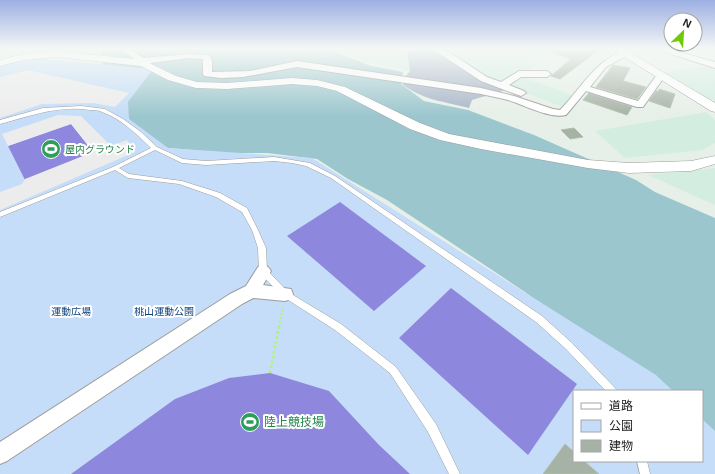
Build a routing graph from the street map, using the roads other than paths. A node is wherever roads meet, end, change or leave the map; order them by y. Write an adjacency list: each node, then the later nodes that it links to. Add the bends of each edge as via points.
1 (157, 71): 16 (street, via 196,85 227,86 292,81 317,83 341,89 415,126 445,137 588,164 629,168 691,166)
2 (207, 71): 3 (street, via 207,74 224,75)
3 (263, 71)
4 (346, 71): 13 (street, via 481,91 552,112 562,113)
5 (472, 71): 10 (street)
6 (598, 71): 11 (street)
7 (656, 71): 9 (street)
8 (546, 74): 10 (street, via 519,74)
9 (663, 76): 11 (street, via 640,105); 12 (street)
10 (501, 86): 13 (street)
11 (585, 88): 13 (street)
12 (715, 108)
13 (565, 110)
14 (0, 122): 15 (lane, via 43,110 81,107 103,110 139,133)
15 (155, 148): 17 (lane); 22 (lane, via 182,161 206,163 274,159 318,168 539,319)
16 (715, 160)
17 (115, 168): 18 (lane); 19 (lane, via 128,176 180,182 218,195 244,210 262,248)
18 (0, 215)
19 (263, 271): 20 (street); 21 (lane)
20 (252, 291): 21 (street); 23 (street)
21 (285, 294): 25 (lane, via 338,327 393,370 432,428)
22 (611, 390)
23 (0, 454)
24 (642, 462): 26 (lane)
25 (455, 474)
26 (644, 474)

